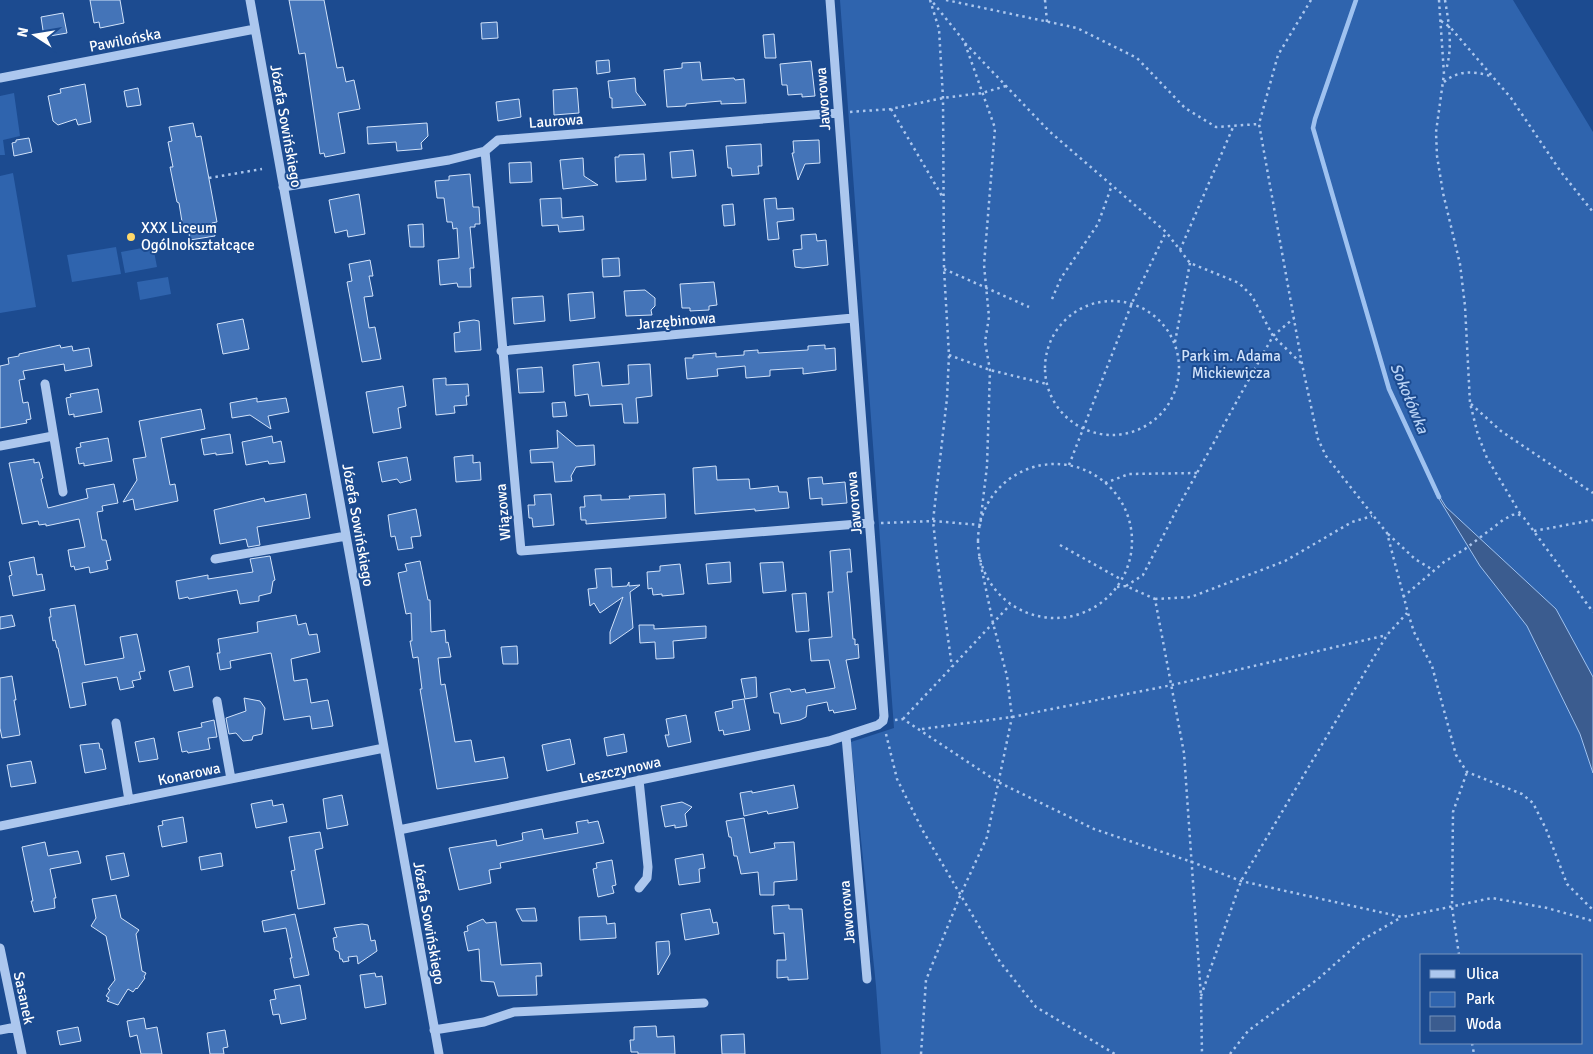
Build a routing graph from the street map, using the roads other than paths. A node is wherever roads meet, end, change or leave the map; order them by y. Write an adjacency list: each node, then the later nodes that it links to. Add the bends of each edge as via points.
1 (250, 0): 3 (street, Józefa Sowińskiego)
2 (830, 0): 5 (street, Jaworowa)
3 (255, 29): 4 (street, Pawilońska); 7 (street, Józefa Sowińskiego)
4 (0, 78)
5 (838, 113): 6 (street, Laurowa, via 498,140); 8 (street, Jaworowa)
6 (485, 151): 7 (street, Laurowa, via 449,160); 9 (street, Wiązowa)
7 (283, 187): 15 (street, Józefa Sowińskiego)
8 (853, 318): 9 (street, Jarzębinowa); 14 (street, Jaworowa)
9 (501, 351): 14 (street, Wiązowa, via 520,552)
10 (45, 384): 11 (street)
11 (53, 436): 12 (street); 13 (street)
12 (0, 446)
13 (63, 492)
14 (870, 523): 19 (street, Jaworowa, via 884,716 878,724)
15 (346, 536): 16 (street); 20 (street, Józefa Sowińskiego)
16 (215, 559)
17 (217, 701): 21 (street)
18 (116, 723): 23 (street)
19 (846, 736): 22 (street, Leszczynowa); 28 (street, Jaworowa)
20 (384, 748): 21 (street, Konarowa); 25 (street, Józefa Sowińskiego)
21 (231, 779): 23 (street, Konarowa)
22 (639, 780): 25 (street, Leszczynowa); 26 (street, via 648,867 647,878)
23 (129, 800): 24 (street, Konarowa)
24 (0, 826)
25 (399, 830): 32 (street, Józefa Sowińskiego)
26 (639, 888)
27 (0, 948): 30 (street, Sasanek)
28 (867, 979)
29 (704, 1004): 32 (street, via 514,1012 484,1022)
30 (16, 1027): 31 (street); 33 (street, Sasanek)
31 (0, 1030)
32 (434, 1030): 34 (street, Józefa Sowińskiego)
33 (22, 1054)
34 (439, 1054)

